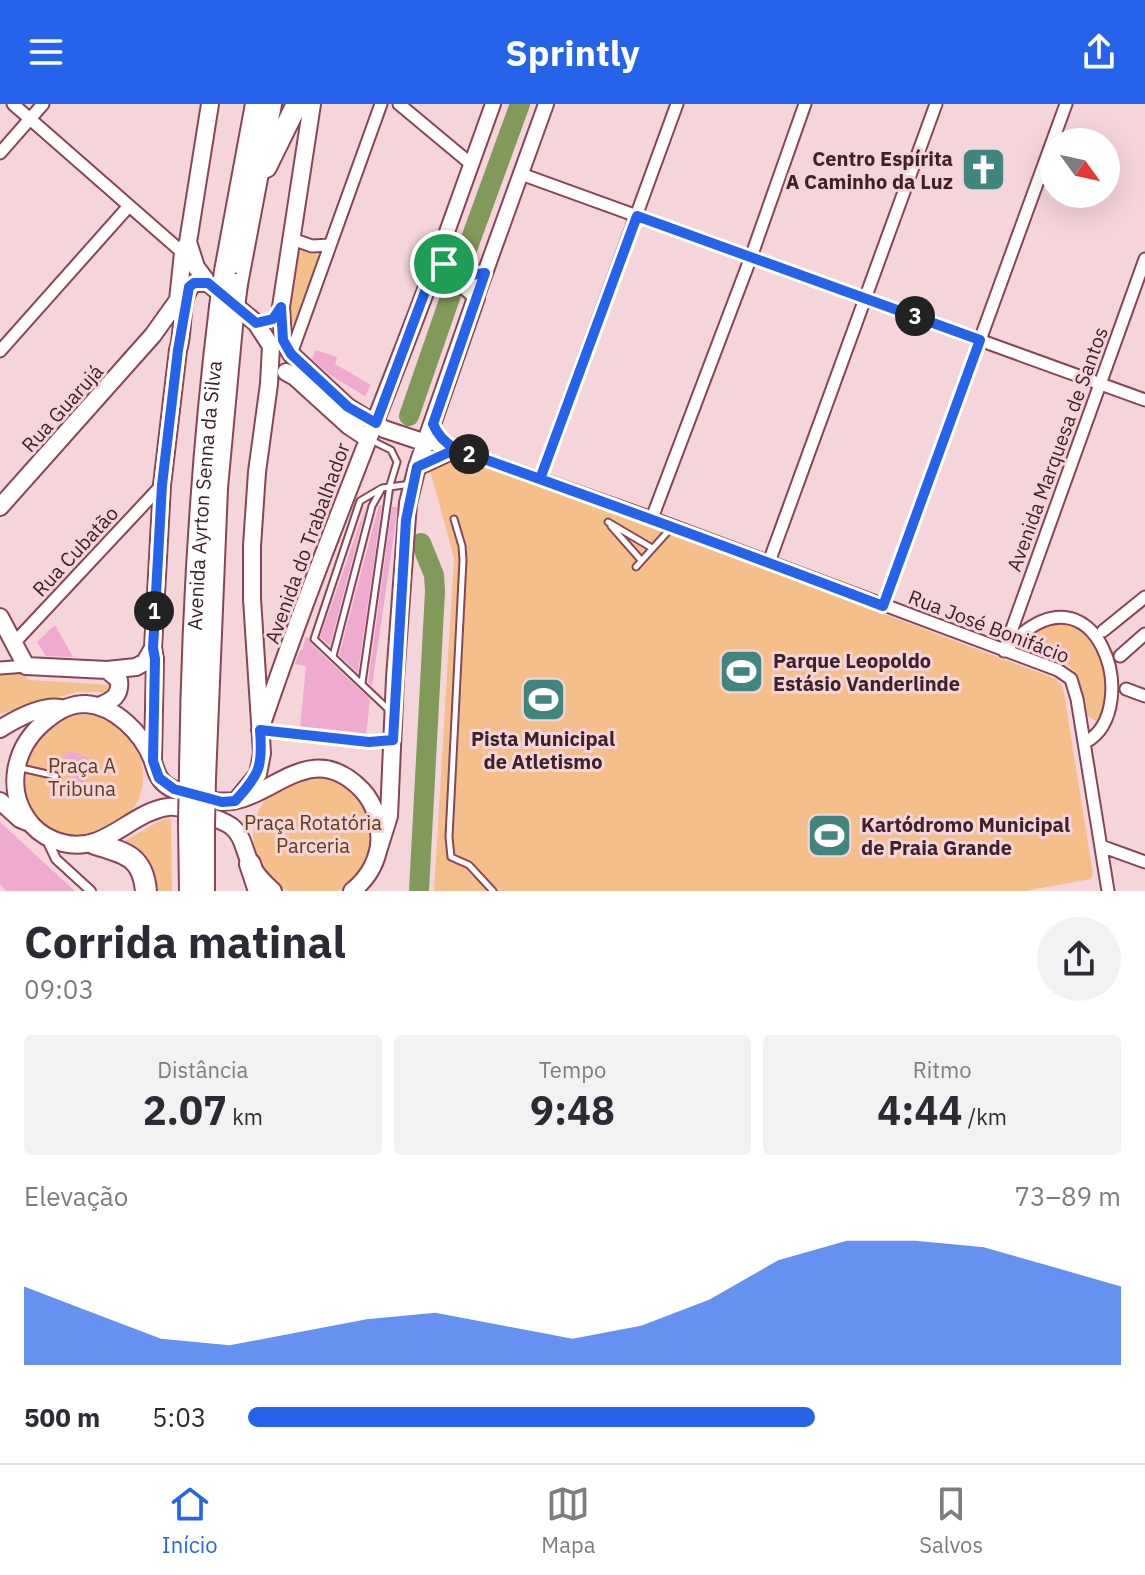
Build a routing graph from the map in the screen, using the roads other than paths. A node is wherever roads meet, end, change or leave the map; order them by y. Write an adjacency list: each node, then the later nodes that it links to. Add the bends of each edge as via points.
1 (13, 104): 17 (street)
2 (43, 104): 17 (street)
3 (210, 104): 27 (main road, Rua Guarujá)
4 (244, 104): 19 (highway)
5 (256, 104): 19 (highway, Avenida Ayrton Senna da Silva)
6 (271, 104): 23 (highway, Avenida Ayrton Senna da Silva)
7 (297, 104): 23 (highway, via 266,166)
8 (312, 104): 25 (main road)
9 (381, 104): 26 (street)
10 (399, 104): 20 (street)
11 (493, 104): 20 (street)
12 (546, 104): 21 (street)
13 (677, 104): 24 (street)
14 (805, 104): 29 (street)
15 (936, 104): 34 (street)
16 (1066, 104): 38 (street)
17 (30, 119): 18 (street); 22 (street)
18 (0, 153)
19 (247, 154): 32 (highway, Avenida Ayrton Senna da Silva)
20 (471, 164): 28 (street)
21 (521, 174): 24 (street); 33 (street)
22 (129, 206): 27 (street); 40 (street)
23 (250, 216): 32 (highway, Avenida Ayrton Senna da Silva)
24 (637, 216): 29 (street); 51 (street)
25 (292, 239): 26 (street); 35 (main road)
26 (330, 245): 41 (street)
27 (186, 247): 32 (main road, via 196,267); 37 (main road, Rua Guarujá, via 177,304)
28 (439, 254): 31 (street); 31 (street)
29 (751, 257): 34 (street); 56 (street)
30 (1145, 259): 43 (street, Avenida Marquesa de Santos)
31 (441, 276): 33 (main road); 47 (main road, Avenida do Trabalhador)
32 (224, 279): 36 (main road); 39 (main road, via 194,283 187,292); 99 (highway, Avenida Ayrton Senna da Silva, bridge, via 217,488 197,775)
33 (474, 283): 46 (main road)
34 (865, 298): 38 (street); 61 (street)
35 (281, 307): 36 (main road, via 273,319); 41 (main road, via 283,340)
36 (256, 323): 44 (main road, via 271,346)
37 (153, 335): 39 (main road, via 169,338); 55 (main road, Rua Guarujá)
38 (980, 340): 43 (street); 64 (street)
39 (178, 350): 52 (main road)
40 (0, 351)
41 (296, 358): 42 (main road); 47 (main road)
42 (286, 372): 44 (main road); 47 (main road, via 349,426)
43 (1099, 383): 45 (street); 66 (street, Avenida Marquesa de Santos)
44 (269, 384): 84 (main road, via 252,546)
45 (1145, 400)
46 (433, 424): 48 (main road); 49 (main road)
47 (371, 431): 48 (main road); 53 (lane, via 396,458); 84 (main road, Avenida do Trabalhador)
48 (426, 443): 49 (street, Rua José Bonifácio); 50 (main road)
49 (456, 449): 50 (main road); 51 (street, Rua José Bonifácio)
50 (414, 475): 53 (lane); 81 (main road, via 406,520)
51 (540, 479): 56 (street, Rua José Bonifácio)
52 (162, 485): 69 (street, Rua Cubatão); 70 (main road)
53 (390, 485): 54 (lane); 77 (lane)
54 (382, 488): 72 (lane, via 372,506); 72 (lane, via 360,501 314,639)
55 (0, 507)
56 (652, 518): 58 (street, Rua José Bonifácio)
57 (454, 519): 105 (lane, via 463,560 451,857 469,865)
58 (673, 526): 59 (lane); 61 (street, Rua José Bonifácio)
59 (652, 549): 60 (lane); 60 (lane, via 608,522)
60 (641, 560): 62 (lane)
61 (769, 562): 64 (street, Rua José Bonifácio)
62 (636, 567)
63 (1145, 597): 67 (street)
64 (883, 606): 71 (street, Rua José Bonifácio)
65 (0, 617): 69 (main road)
66 (1016, 631): 67 (street, via 1068,616); 71 (street, Avenida Marquesa de Santos)
67 (1103, 631): 76 (street)
68 (1145, 634): 76 (street)
69 (14, 643): 73 (main road)
70 (153, 648): 75 (main road, via 139,667); 87 (main road)
71 (1004, 651): 86 (street, Rua José Bonifácio, via 1071,679)
72 (333, 657): 77 (lane)
73 (26, 666): 74 (street); 75 (main road)
74 (0, 668)
75 (107, 670): 79 (main road, via 119,680 119,693)
76 (1124, 672): 78 (street); 86 (street, via 1115,722)
77 (362, 684): 81 (lane)
78 (1145, 696)
79 (99, 706): 80 (main road); 87 (main road, via 131,727)
80 (62, 709): 82 (main road); 88 (main road, via 35,730)
81 (393, 714): 85 (main road)
82 (8, 720): 83 (main road)
83 (0, 729)
84 (260, 730): 85 (lane); 91 (main road, via 258,774)
85 (393, 740): 96 (main road, via 389,816)
86 (1086, 742): 95 (street)
87 (153, 761): 91 (main road, via 159,778 174,789)
88 (16, 767): 89 (lane); 92 (main road, via 17,795)
89 (56, 776)
90 (0, 801): 92 (main road)
91 (235, 801): 96 (main road, via 282,777 313,769 333,772 366,795 376,813)
92 (31, 824): 93 (main road)
93 (45, 836): 94 (main road, via 72,845); 100 (street, via 56,859)
94 (95, 844): 97 (main road, via 155,810 173,806 234,828); 101 (highway, via 133,859 142,869)
95 (1101, 846): 98 (street); 106 (street)
96 (378, 851): 104 (main road)
97 (247, 855): 102 (highway); 103 (main road)
98 (1145, 862)
99 (201, 889)
100 (91, 891)
101 (146, 891)
102 (259, 891)
103 (273, 891)
104 (352, 891)
105 (493, 891)
106 (1108, 891)

